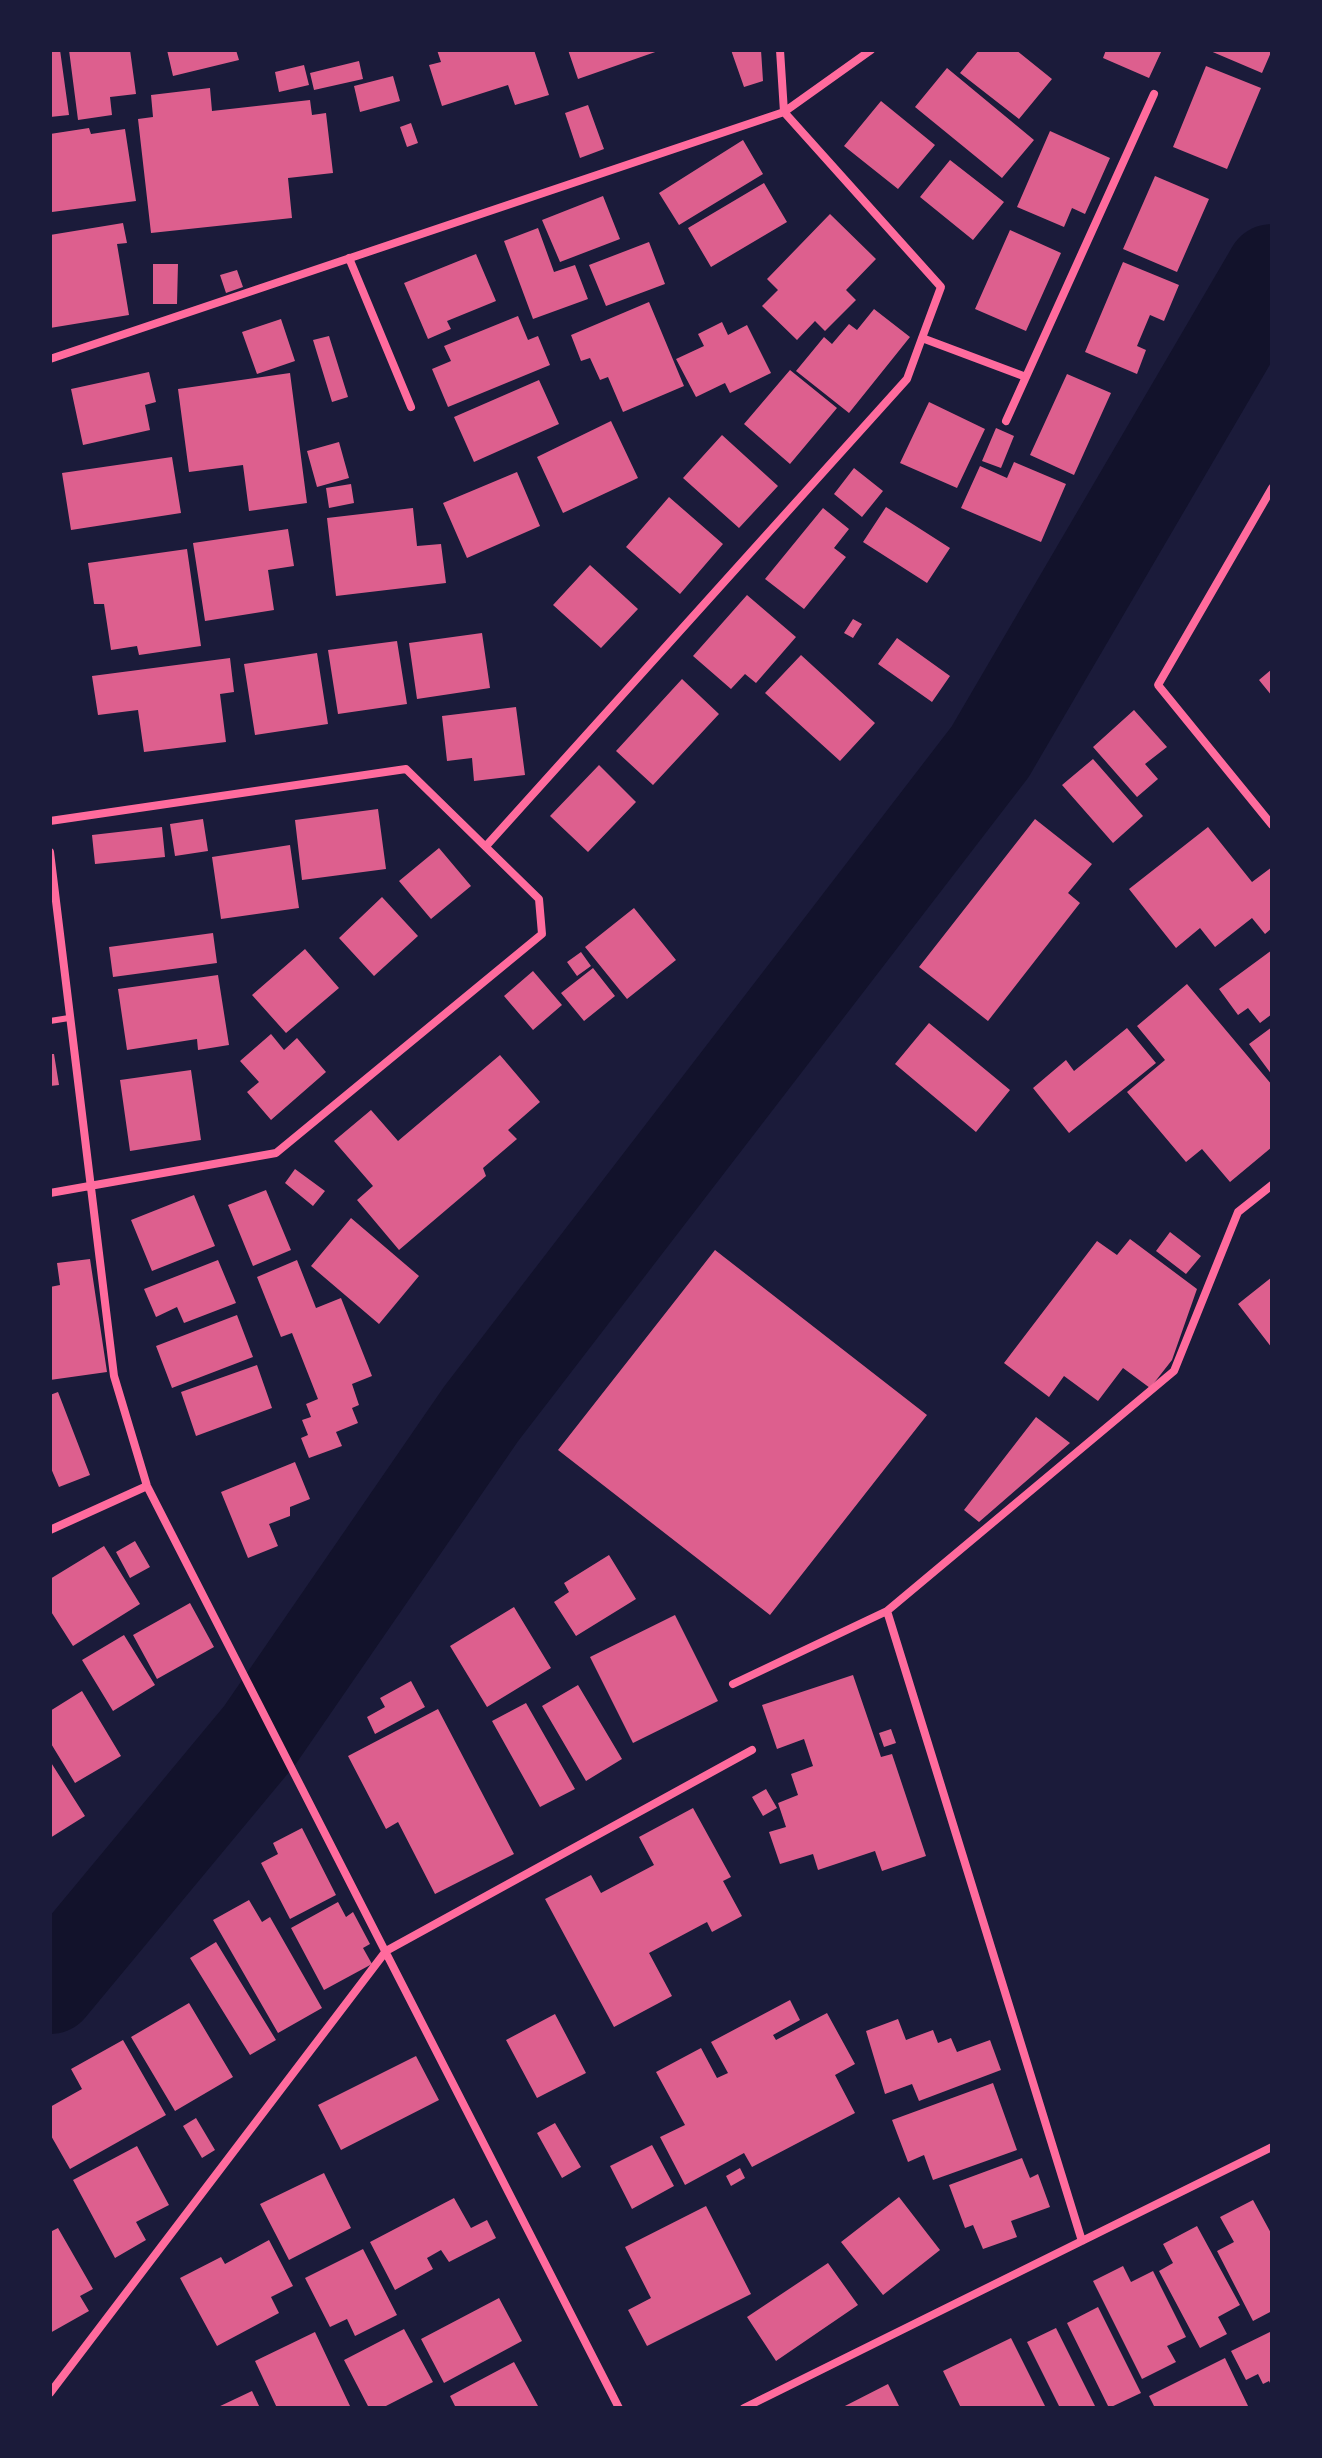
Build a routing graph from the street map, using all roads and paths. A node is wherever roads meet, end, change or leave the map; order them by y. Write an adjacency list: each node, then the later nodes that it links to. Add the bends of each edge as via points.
1 (780, 50): 4 (street)
2 (871, 50): 4 (street)
3 (1154, 94): 8 (street)
4 (784, 112): 5 (street); 6 (street, via 941,287)
5 (349, 258): 7 (street); 9 (street)
6 (922, 338): 8 (street); 14 (street, via 907,379)
7 (50, 359)
8 (1026, 377): 10 (street)
9 (411, 407)
10 (1006, 421)
11 (1272, 488): 13 (street, via 1158,685)
12 (50, 821): 14 (street, via 406,769)
13 (1272, 825)
14 (487, 845): 19 (street, via 539,899 542,934 276,1153)
15 (50, 852): 16 (street)
16 (69, 1018): 17 (lane); 19 (street)
17 (50, 1021)
18 (1272, 1185): 23 (street, via 1238,1212 1174,1371)
19 (89, 1187): 20 (street); 21 (street, via 114,1376)
20 (50, 1193)
21 (147, 1486): 22 (street); 26 (street)
22 (50, 1530)
23 (887, 1611): 24 (street); 28 (street)
24 (733, 1684)
25 (752, 1750): 26 (street)
26 (386, 1951): 29 (street); 30 (street)
27 (1272, 2147): 28 (street)
28 (1082, 2241): 31 (street)
29 (50, 2393)
30 (619, 2408)
31 (744, 2408)

